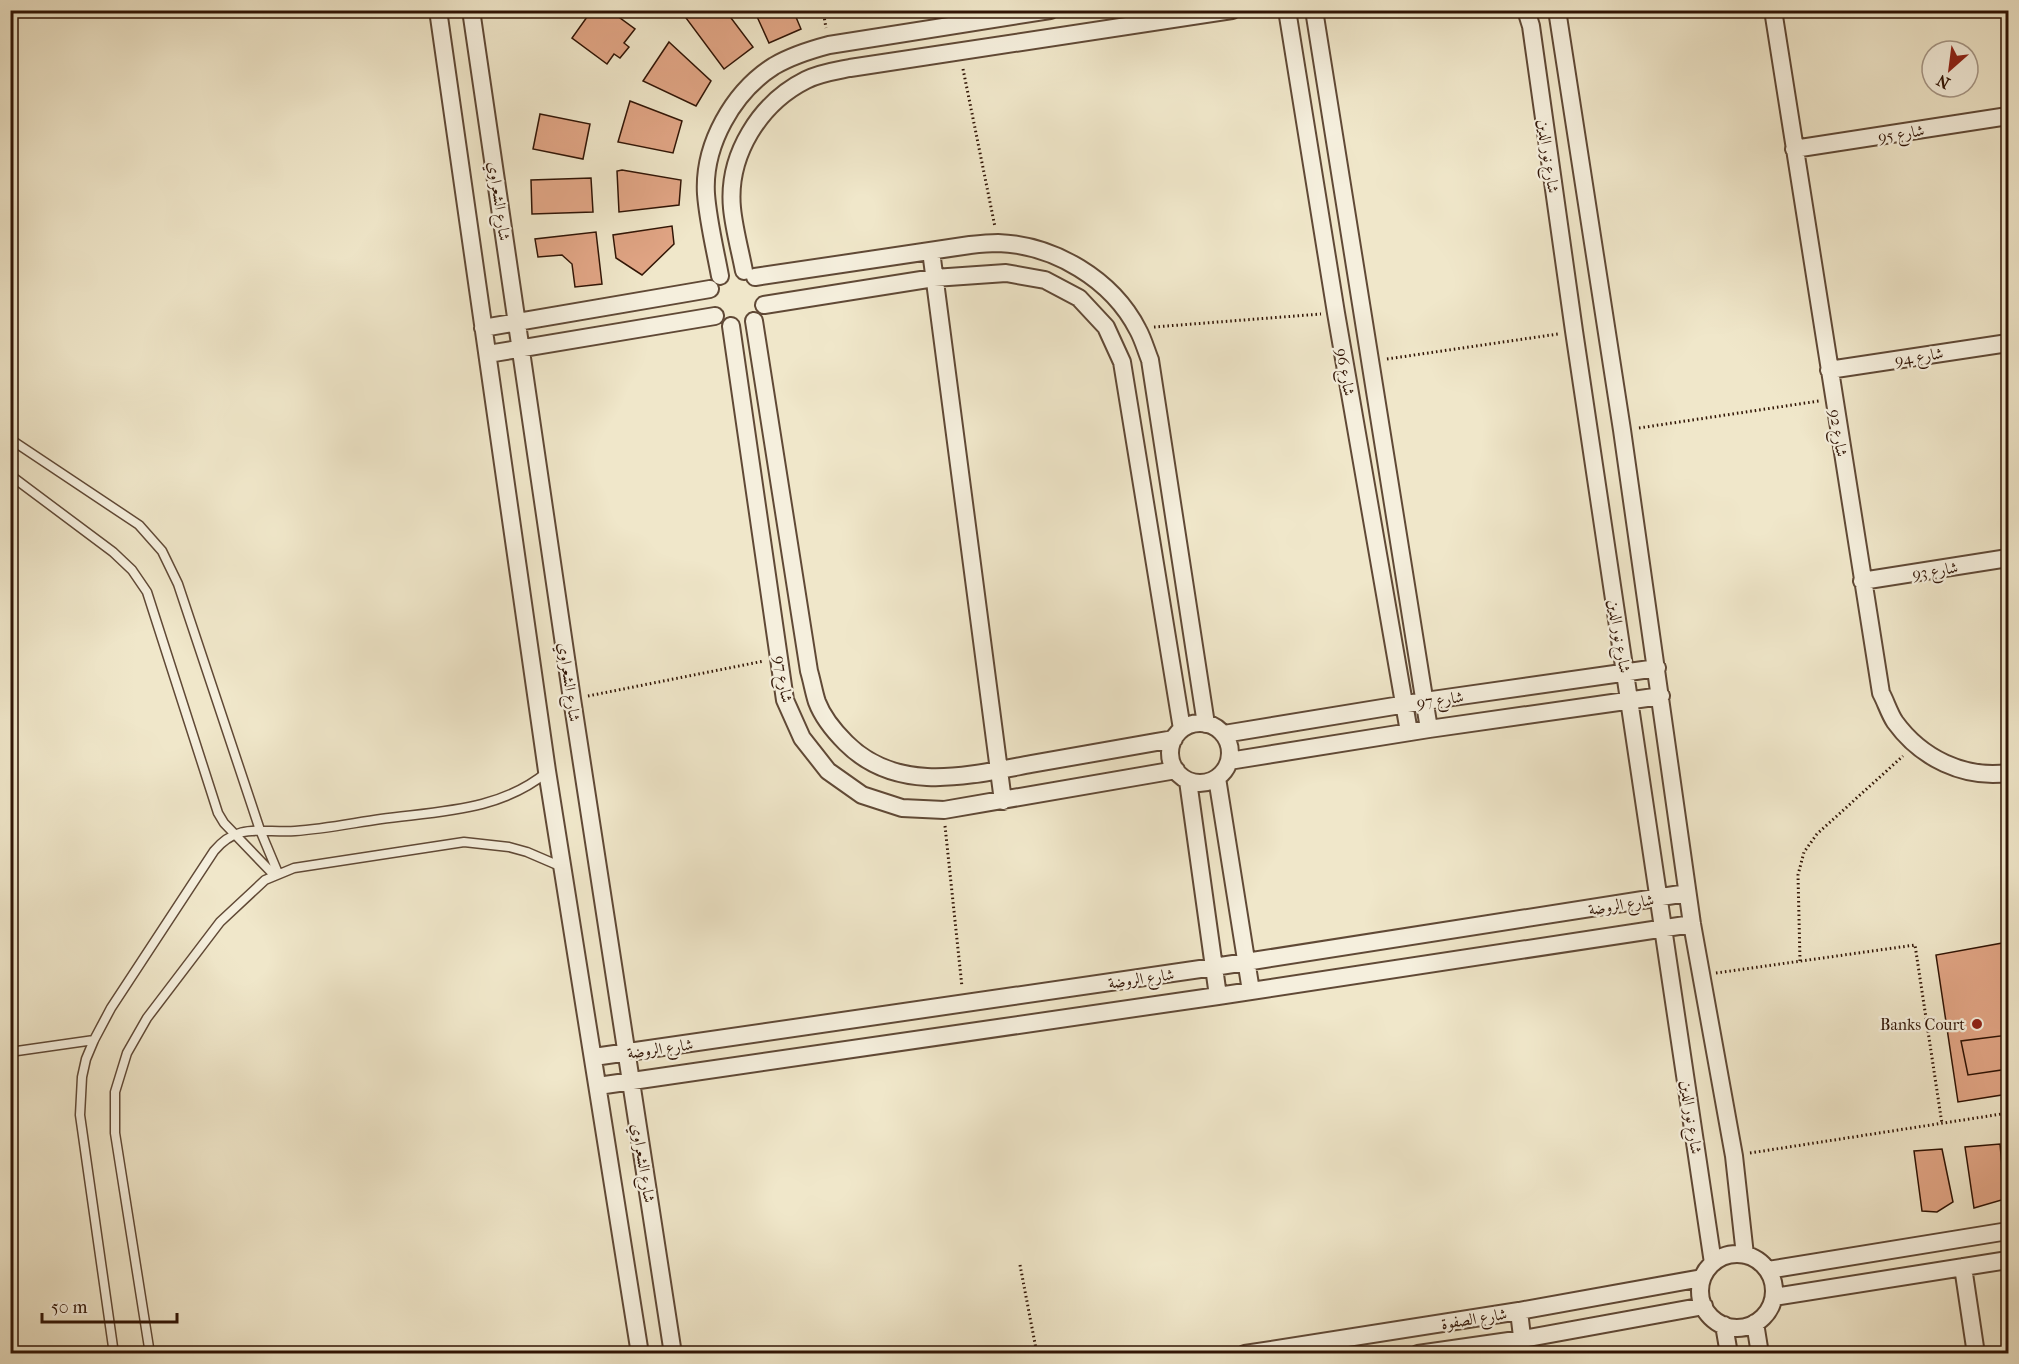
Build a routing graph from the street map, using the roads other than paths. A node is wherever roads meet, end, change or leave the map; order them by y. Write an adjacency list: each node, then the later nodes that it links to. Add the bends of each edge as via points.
1 (438, 10): 21 (street, شارع الشعراوي)
2 (471, 10): 19 (street, شارع الشعراوي)
3 (1050, 10): 15 (street, via 829,45 800,53 750,85 731,108 708,163 706,193)
4 (1232, 10): 13 (street, via 828,72 807,80 788,91 756,123 737,163 732,207)
5 (1287, 10): 35 (street, شارع 96)
6 (1314, 10): 33 (street, شارع 96)
7 (1526, 10): 31 (street, شارع نور الدين)
8 (1557, 10): 30 (street, شارع نور الدين)
9 (1773, 10): 11 (street, شارع 92)
10 (2008, 117): 11 (street, شارع 95)
11 (1794, 149): 25 (street, شارع 92)
12 (931, 251): 13 (street); 14 (street); 36 (street, via 998,243 1032,248 1064,259 1093,277 1118,300 1137,328 1150,360)
13 (750, 274): 15 (street, via 731,271); 16 (street, via 764,290)
14 (934, 278): 16 (street); 39 (street, via 1006,273 1045,280 1079,298 1106,327 1122,362); 42 (street)
15 (715, 282): 17 (street, via 708,298); 19 (street)
16 (764, 305): 18 (street)
17 (715, 316): 20 (street); 23 (street)
18 (754, 321): 20 (street); 42 (street, شارع 97, via 809,671 818,703 833,731 856,754 884,770 916,778)
19 (518, 322): 21 (street); 23 (street, شارع الشعراوي)
20 (731, 326): 47 (street, شارع 97, via 785,700 802,738 828,771 862,795 892,805 944,810)
21 (483, 328): 24 (street, شارع الشعراوي)
22 (2008, 343): 25 (street, شارع 94)
23 (522, 349): 24 (street); 62 (street, شارع الشعراوي)
24 (488, 354): 43 (street, شارع الشعراوي)
25 (1829, 370): 29 (street, شارع 92)
26 (10, 439): 48 (lane, via 139,525 162,551 178,584)
27 (10, 475): 49 (lane, via 112,552 132,570 147,592 218,813)
28 (2008, 558): 29 (street, شارع 93)
29 (1862, 581): 44 (street, شارع 92, via 1881,693 1895,721 1915,745 1940,762 1968,772)
30 (1657, 668): 31 (street, شارع 97); 32 (street, شارع نور الدين)
31 (1626, 672): 33 (street, شارع 97); 34 (street, شارع نور الدين)
32 (1661, 696): 34 (street, شارع 97); 52 (street, شارع نور الدين)
33 (1425, 701): 35 (street, شارع 97); 37 (street, شارع 96)
34 (1630, 701): 37 (street, شارع 97); 53 (street, شارع نور الدين)
35 (1404, 704): 38 (street, شارع 96); 40 (street, شارع 97)
36 (1206, 724): 39 (street, via 1194,724); 40 (street)
37 (1429, 729): 38 (street, شارع 97)
38 (1409, 732): 41 (street, شارع 97)
39 (1178, 734): 42 (street, شارع 97); 45 (street, via 1170,755)
40 (1224, 734): 41 (street, via 1230,747)
41 (1229, 761): 46 (street)
42 (998, 770): 47 (street)
43 (547, 771): 48 (lane, via 520,791 483,806 294,831); 50 (street, شارع الشعراوي)
44 (2008, 773)
45 (1182, 776): 46 (street, via 1203,783); 47 (street, شارع 97); 57 (street)
46 (1217, 778): 56 (street)
47 (1003, 801)
48 (260, 830): 49 (lane); 51 (lane)
49 (235, 834): 51 (lane); 60 (lane, via 214,851)
50 (562, 867): 51 (lane, via 509,847 464,842 294,867); 63 (street, شارع الشعراوي)
51 (276, 874): 80 (lane, via 256,886 220,922 147,1018 127,1053 115,1092 115,1133)
52 (1688, 893): 53 (street, شارع الروضة); 54 (street, شارع نور الدين)
53 (1659, 898): 55 (street, شارع نور الدين); 56 (street, شارع الروضة)
54 (1692, 924): 55 (street, شارع الروضة); 67 (street, شارع نور الدين, via 1734,1156)
55 (1664, 928): 58 (street, شارع الروضة); 69 (street, شارع نور الدين)
56 (1247, 962): 57 (street, شارع الروضة); 58 (street)
57 (1214, 967): 59 (street); 62 (street, شارع الروضة)
58 (1251, 991): 59 (street, شارع الروضة)
59 (1218, 996): 64 (street, شارع الروضة)
60 (94, 1040): 61 (lane); 79 (lane, via 82,1077 80,1115)
61 (10, 1052)
62 (627, 1052): 63 (street, شارع الروضة); 64 (street, شارع الشعراوي)
63 (594, 1057): 65 (street, شارع الشعراوي)
64 (632, 1081): 65 (street, شارع الروضة); 82 (street, شارع الشعراوي)
65 (598, 1086): 81 (street, شارع الشعراوي)
66 (2008, 1230): 71 (street)
67 (1745, 1255): 69 (street, via 1728,1255); 71 (street)
68 (2008, 1260): 70 (street)
69 (1713, 1263): 72 (street)
70 (1963, 1267): 73 (street); 87 (street)
71 (1768, 1270): 73 (street)
72 (1702, 1278): 74 (street); 75 (street, شارع الصفوة)
73 (1774, 1297): 76 (street, via 1767,1312)
74 (1704, 1306): 77 (street); 78 (street, شارع الصفوة)
75 (1519, 1311): 78 (street); 83 (street, شارع الصفوة)
76 (1755, 1323): 77 (street, via 1740,1327); 86 (street)
77 (1724, 1325): 85 (street)
78 (1524, 1346): 84 (street, شارع الصفوة)
79 (114, 1353)
80 (150, 1353)
81 (639, 1353)
82 (673, 1353)
83 (1245, 1353)
84 (1418, 1353)
85 (1729, 1353)
86 (1760, 1353)
87 (1977, 1353)

